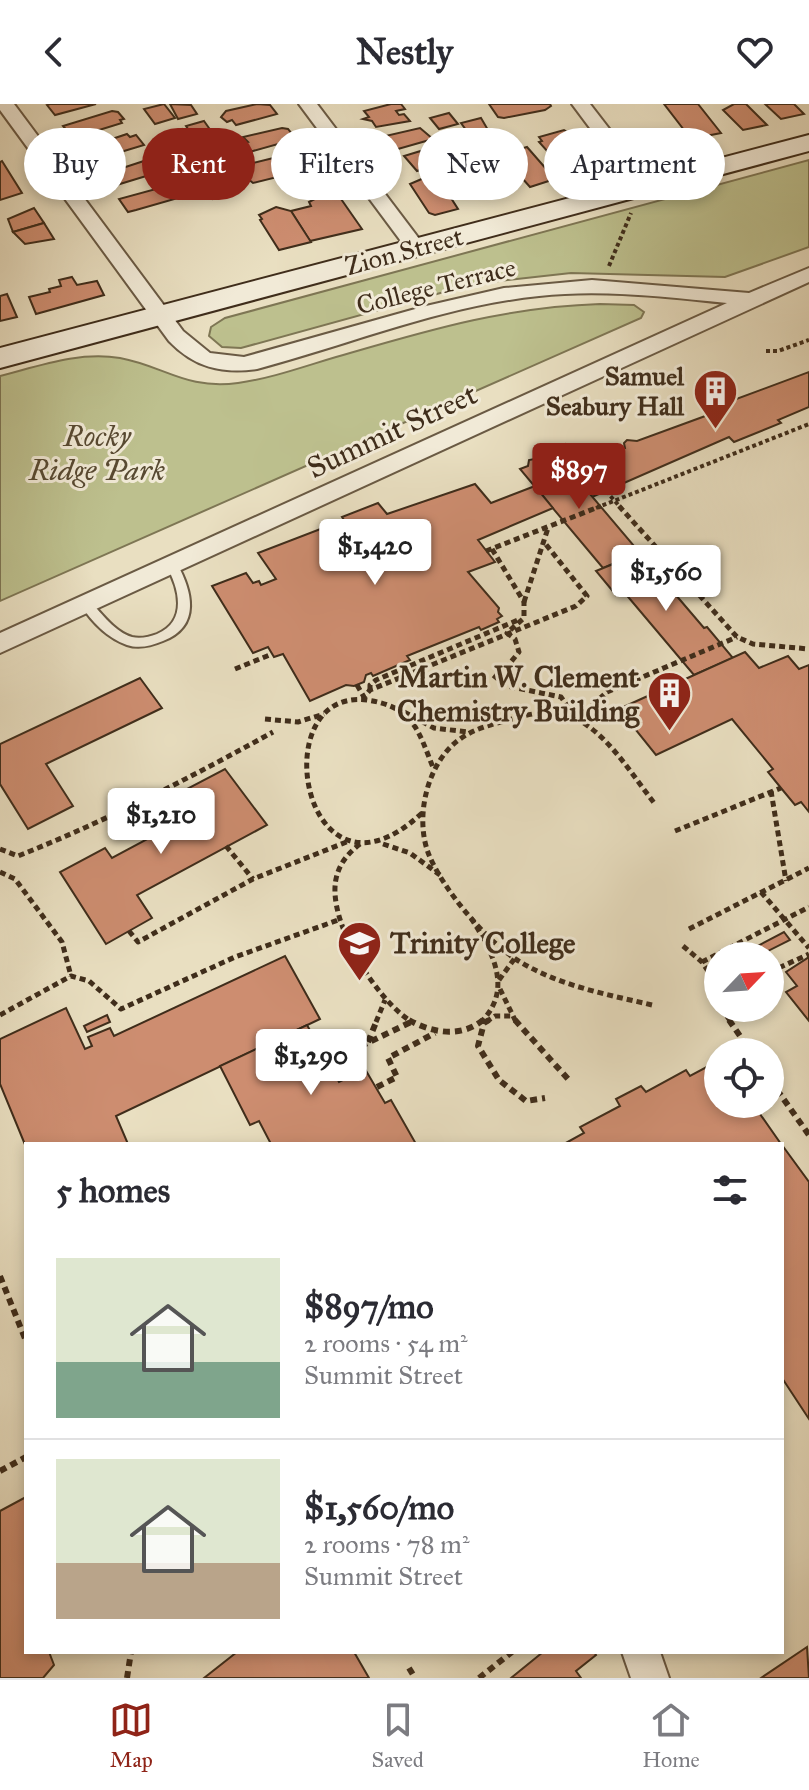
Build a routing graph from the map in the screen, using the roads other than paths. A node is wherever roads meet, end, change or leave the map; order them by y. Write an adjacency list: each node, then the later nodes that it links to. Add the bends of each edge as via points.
1 (5, 104): 11 (street, College Terrace)
2 (308, 104): 8 (street)
3 (581, 104): 4 (street)
4 (599, 128)
5 (809, 143): 6 (main road, Zion Street)
6 (725, 165)
7 (595, 200): 8 (main road, Zion Street)
8 (416, 248): 11 (main road, Zion Street)
9 (809, 274): 10 (street, Summit Street)
10 (749, 299): 11 (street, College Terrace, via 610,286 539,289 472,301 239,365 198,358); 13 (street, Summit Street)
11 (161, 315): 12 (main road, Zion Street)
12 (0, 358)
13 (172, 565): 14 (street, Summit Street); 14 (lane, via 186,593 180,627 166,637 142,643 125,640)
14 (86, 604): 15 (street, Summit Street)
15 (0, 644)
16 (642, 1654): 17 (street)
17 (650, 1678)

